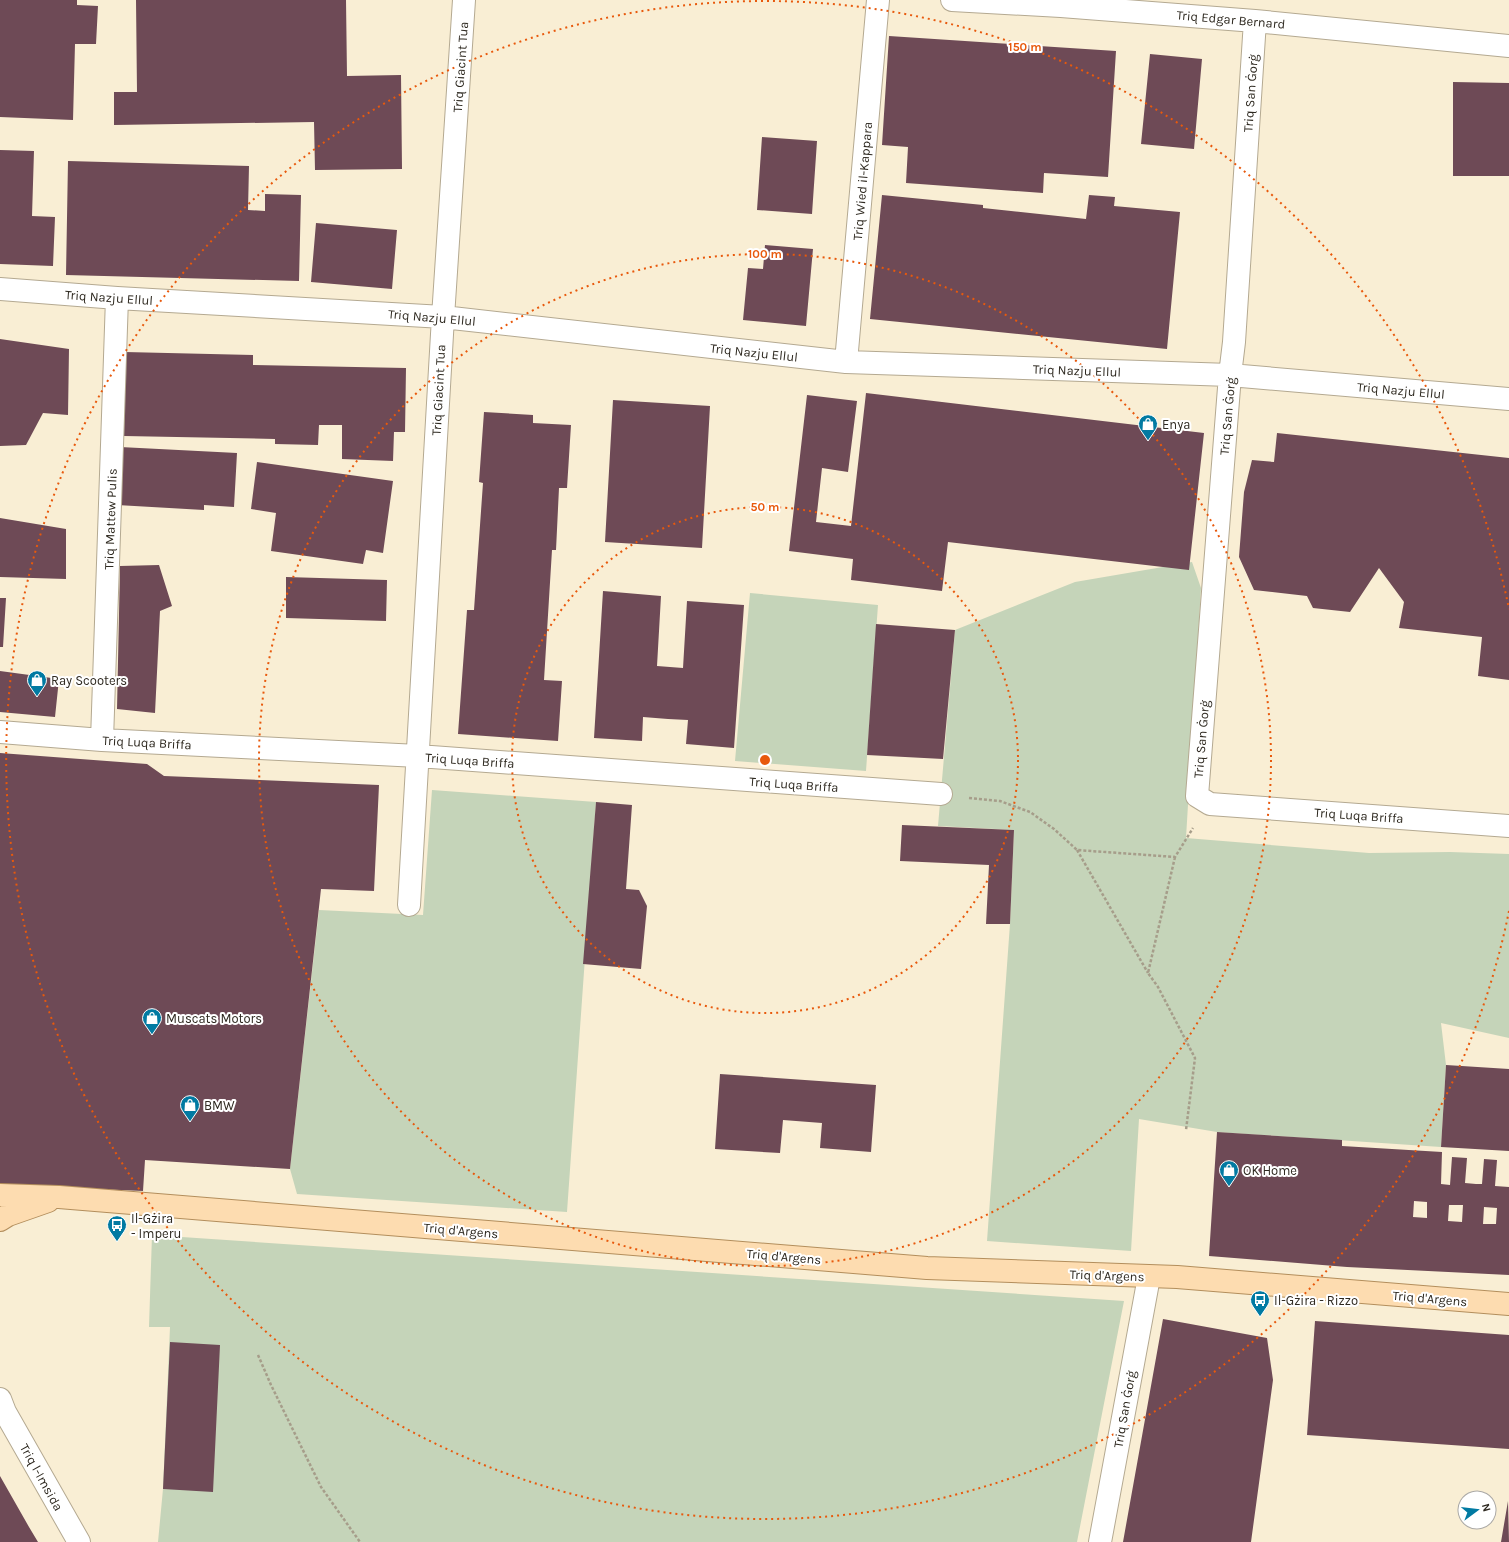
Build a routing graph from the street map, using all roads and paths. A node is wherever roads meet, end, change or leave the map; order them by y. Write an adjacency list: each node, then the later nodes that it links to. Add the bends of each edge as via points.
1 (464, 0): 9 (street, Triq Giacint Tua)
2 (878, 0): 10 (street, Triq Wied il-Kappara)
3 (952, 0): 4 (street, Triq Edgar Bernard)
4 (1061, 3): 5 (street, Triq Edgar Bernard)
5 (1254, 20): 6 (street, Triq Edgar Bernard); 11 (street, Triq San Ġorġ)
6 (1509, 46)
7 (0, 289): 8 (street, Triq Nazju Ellul)
8 (117, 298): 9 (street, Triq Nazju Ellul); 14 (street, Triq Mattew Pulis)
9 (442, 317): 10 (street, Triq Nazju Ellul); 15 (street, Triq Giacint Tua)
10 (846, 362): 11 (street, Triq Nazju Ellul)
11 (1230, 375): 12 (street, Triq Nazju Ellul); 17 (street, Triq San Ġorġ, via 1197,796)
12 (1509, 399)
13 (0, 732): 14 (street, Triq Luqa Briffa)
14 (102, 740): 15 (street, Triq Luqa Briffa)
15 (418, 756): 16 (street, Triq Luqa Briffa); 21 (street, Triq Giacint Tua)
16 (941, 794): 19 (path, via 1000,801 1030,812)
17 (1210, 804): 18 (street, Triq Luqa Briffa); 20 (path)
18 (1509, 826)
19 (1077, 850): 20 (path); 22 (path)
20 (1175, 857): 22 (path)
21 (409, 905)
22 (1148, 973): 23 (path, via 1195,1058)
23 (1186, 1130)
24 (0, 1195): 25 (main road, Triq d'Argens)
25 (59, 1197): 26 (main road, Triq d'Argens); 27 (main road, Triq d'Argens, via 927,1268)
26 (0, 1220)
27 (1149, 1277): 28 (main road, Triq d'Argens, via 1177,1277); 33 (street, Triq San Ġorġ)
28 (1509, 1304)
29 (258, 1354): 32 (path, via 321,1487)
30 (2, 1406): 31 (street, Triq l-Imsida)
31 (79, 1542)
32 (360, 1542)
33 (1100, 1542)

